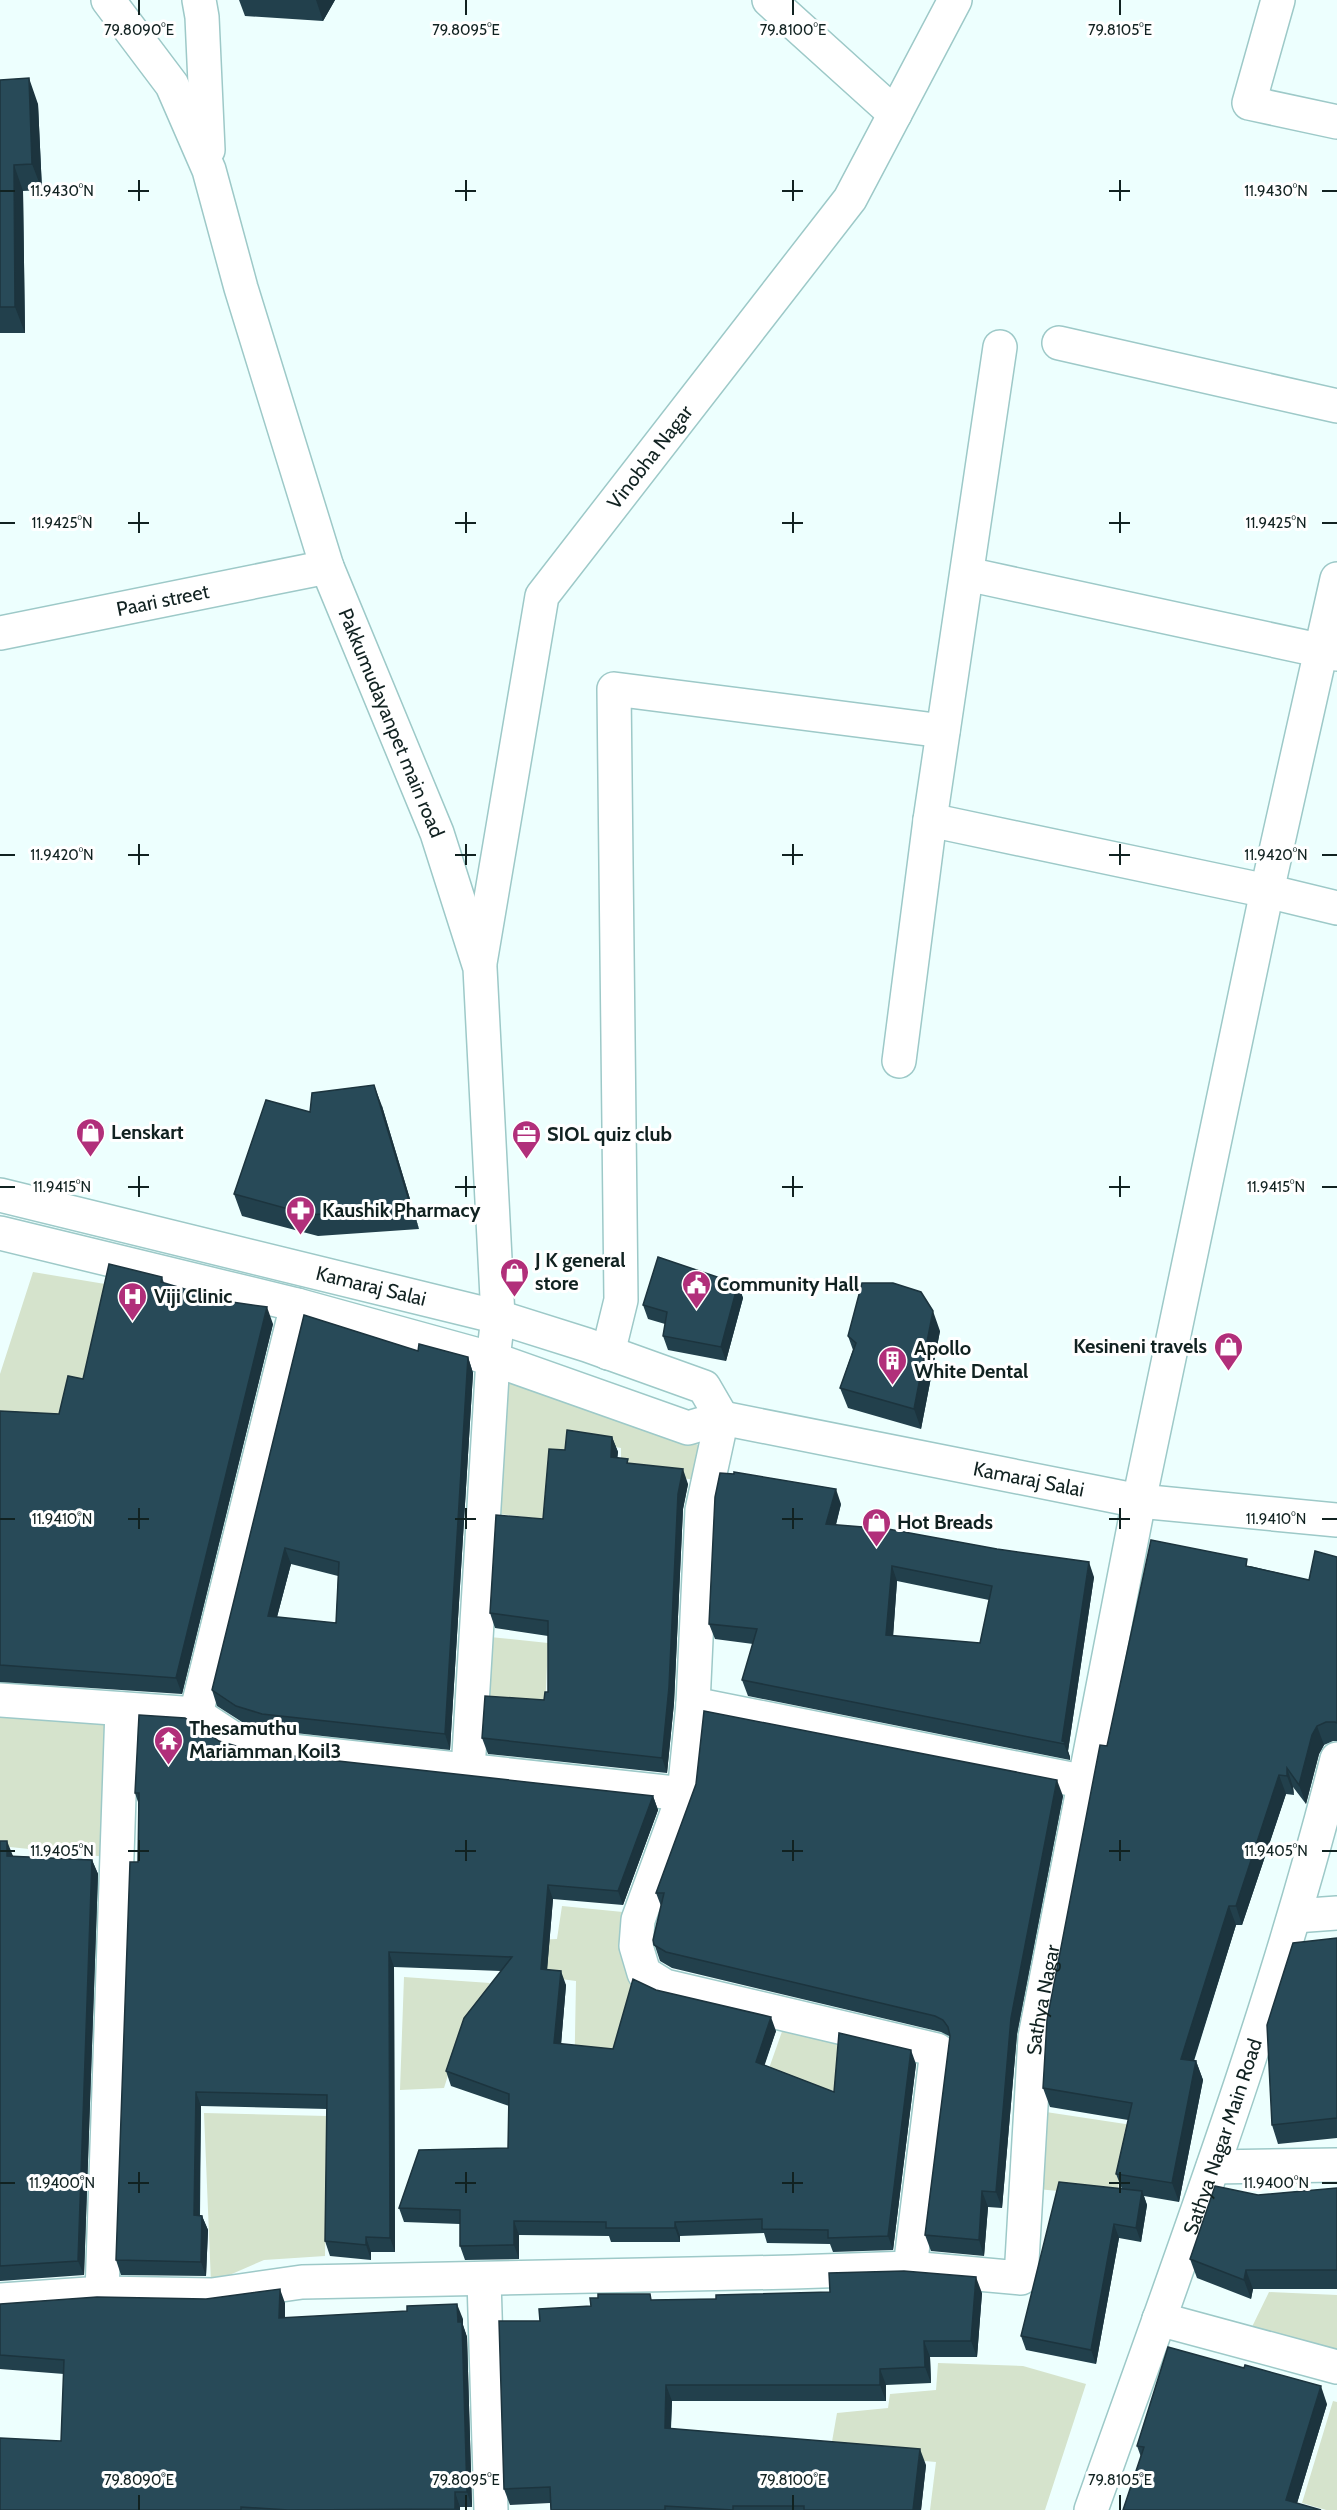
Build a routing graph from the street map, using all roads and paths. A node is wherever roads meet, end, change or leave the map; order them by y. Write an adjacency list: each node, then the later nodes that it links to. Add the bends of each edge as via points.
1 (108, 0): 8 (street, via 172,85)
2 (199, 0): 8 (street)
3 (769, 0): 6 (street)
4 (955, 0): 6 (street, Vinobha Nagar)
5 (1278, 0): 7 (street, via 1249,103)
6 (895, 114): 21 (street, Vinobha Nagar, via 850,199 542,596)
7 (1337, 122)
8 (209, 170): 12 (street, Pakkumudayanpet main road)
9 (1059, 343): 11 (street)
10 (1000, 348): 13 (street)
11 (1337, 406)
12 (327, 567): 15 (street, Paari street); 21 (street, Pakkumudayanpet main road, via 437,834)
13 (967, 574): 16 (street); 17 (street)
14 (1337, 579): 16 (street, Sathya Nagar)
15 (0, 633)
16 (1329, 652): 19 (street, Sathya Nagar)
17 (943, 731): 18 (street); 27 (street, via 614,689 621,1300)
18 (930, 820): 19 (street); 22 (street)
19 (1267, 891): 20 (street); 30 (street, Sathya Nagar)
20 (1337, 908)
21 (480, 968): 26 (street, Pakkumudayanpet main road)
22 (899, 1060)
23 (0, 1195): 26 (street, Kamaraj Salai)
24 (0, 1233): 25 (street, Kamaraj Salai)
25 (297, 1305): 28 (street, Kamaraj Salai); 35 (street)
26 (498, 1317): 27 (street, Kamaraj Salai); 28 (street, Pakkumudayanpet main road)
27 (608, 1353): 29 (street, Kamaraj Salai, via 704,1387)
28 (493, 1359): 29 (street, Kamaraj Salai, via 688,1428); 37 (street, Pakkumudayanpet main road)
29 (722, 1418): 30 (street, Kamaraj Salai); 33 (street, via 702,1510)
30 (1139, 1501): 31 (street, Kamaraj Salai); 38 (street, Sathya Nagar)
31 (1337, 1520)
32 (0, 1700): 34 (street)
33 (693, 1704): 38 (street); 39 (street)
34 (122, 1708): 35 (street); 46 (street)
35 (196, 1714): 37 (street, via 234,1739 264,1748)
36 (1337, 1759): 41 (street, Sathya Nagar Main Road)
37 (468, 1770): 39 (street)
38 (1086, 1782): 44 (street, Sathya Nagar, via 1035,2037 1021,2277)
39 (684, 1794): 44 (street, via 638,1920 636,1946 644,1973 665,1986 937,2050)
40 (1337, 1913): 41 (street)
41 (1295, 1916): 43 (street, Sathya Nagar Main Road)
42 (1337, 2164): 43 (street)
43 (1213, 2167): 48 (street, Sathya Nagar Main Road)
44 (910, 2268): 45 (street, Sathya Nagar)
45 (484, 2280): 46 (street, Sathya Nagar, via 302,2282 212,2295); 50 (street)
46 (102, 2293): 47 (street, Sathya Nagar)
47 (0, 2300)
48 (1159, 2319): 49 (street); 51 (street, Sathya Nagar Main Road)
49 (1337, 2367)
50 (491, 2510)
51 (1092, 2510)

